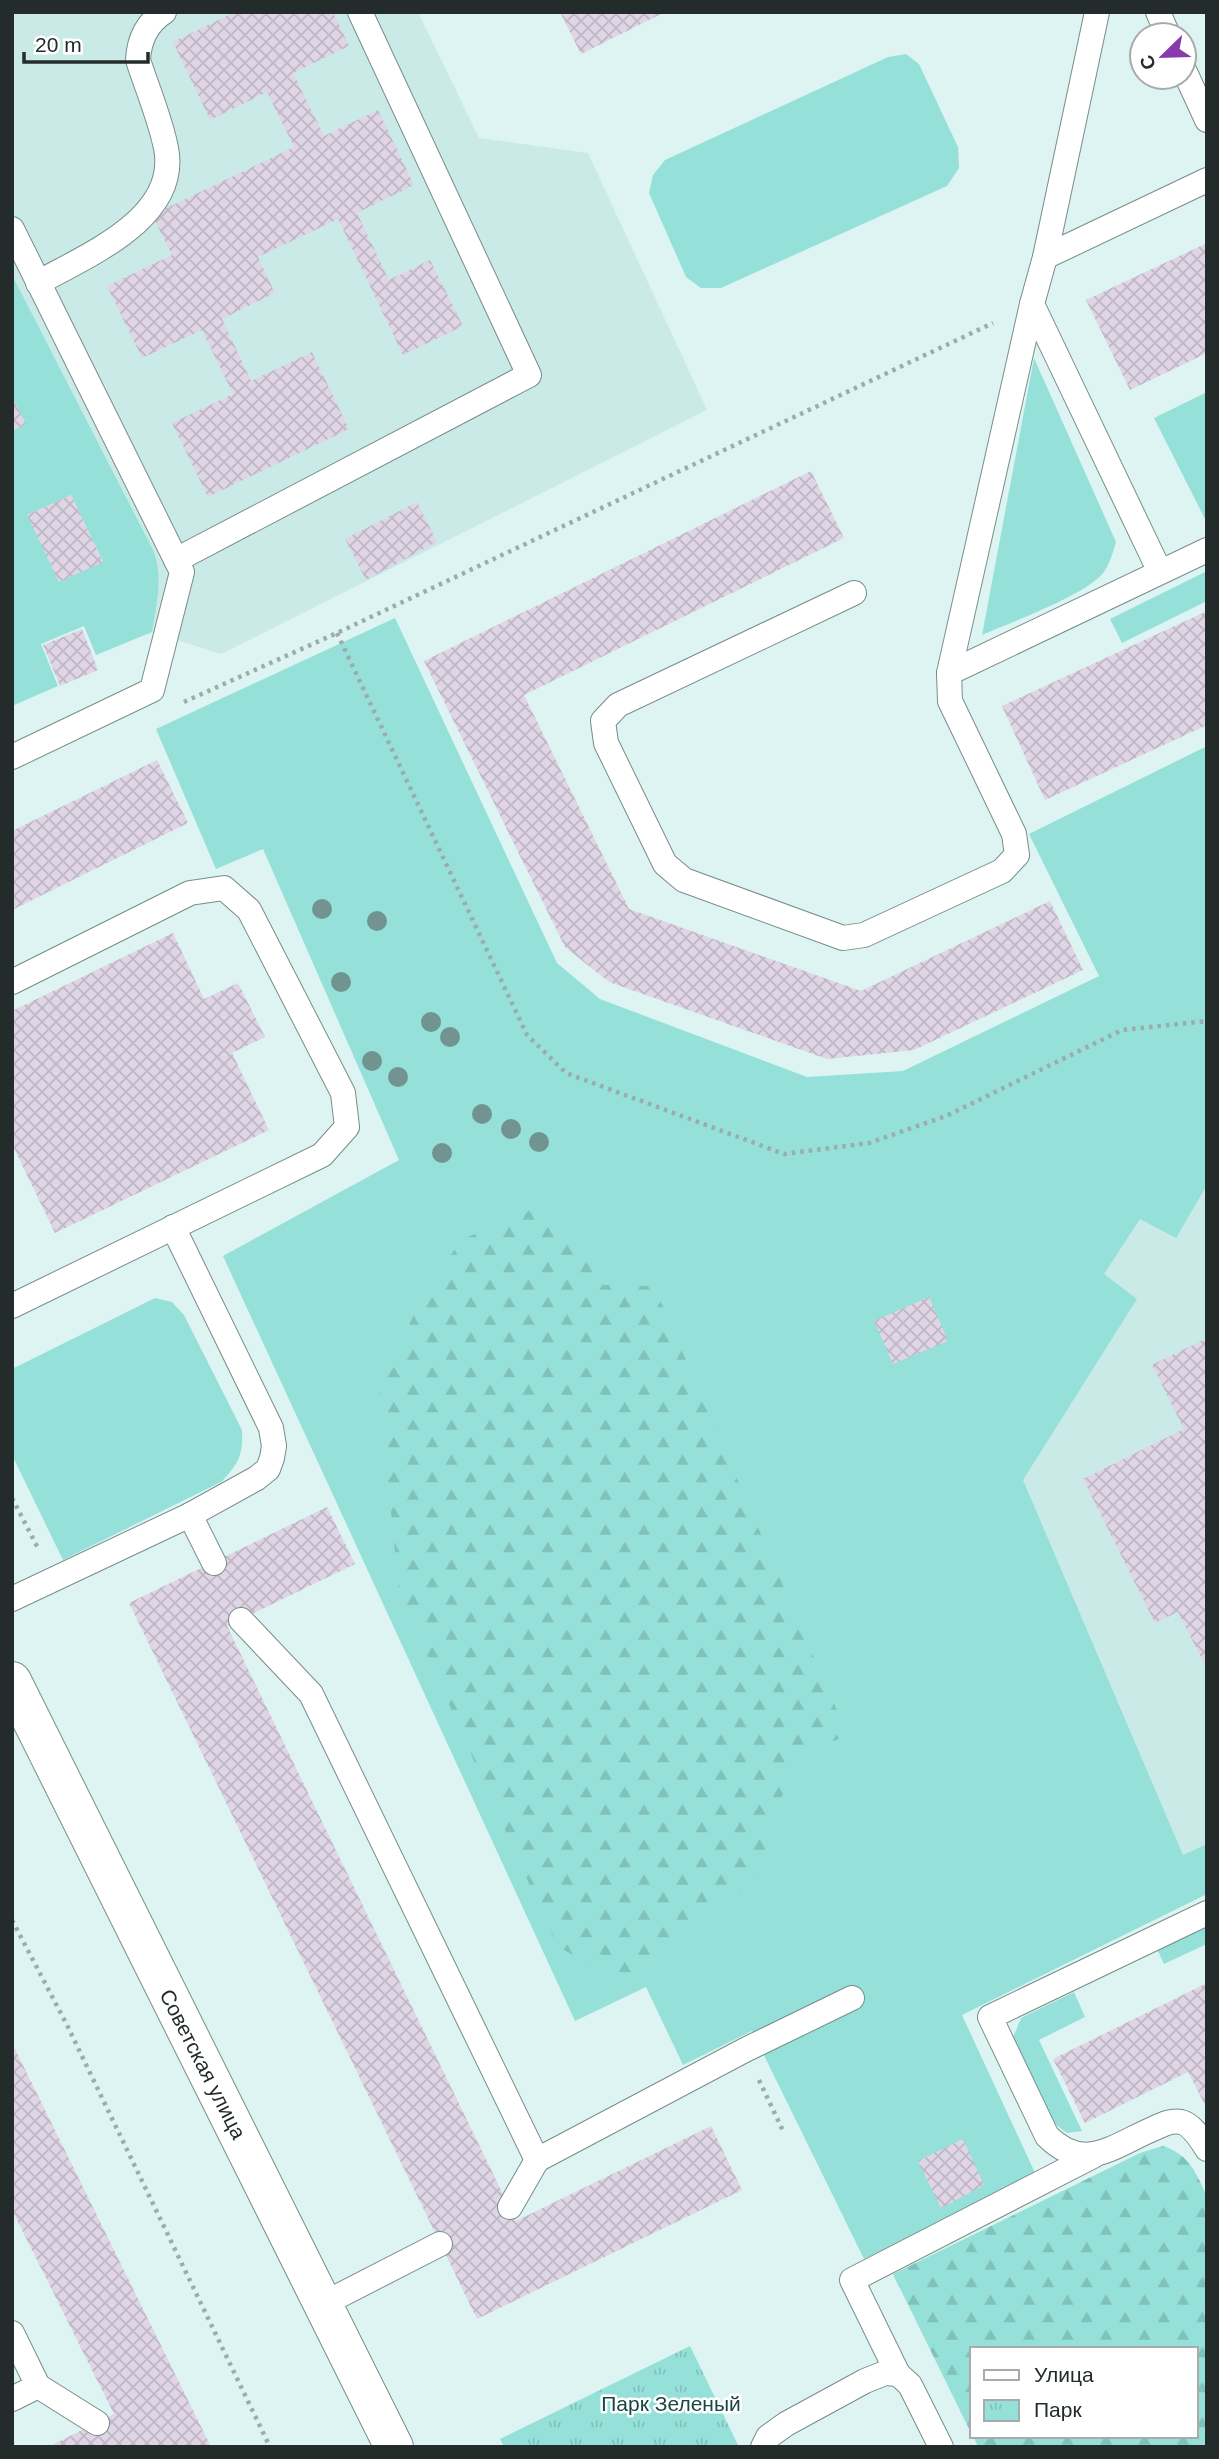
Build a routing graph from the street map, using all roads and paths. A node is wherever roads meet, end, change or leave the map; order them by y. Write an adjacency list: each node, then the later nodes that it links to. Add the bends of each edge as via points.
1 (164, 12): 9 (lane, via 144,34 138,60 166,149 164,184 151,209 120,236)
2 (360, 12): 12 (lane, via 529,375)
3 (1097, 12): 8 (lane)
4 (1194, 91): 5 (lane)
5 (1207, 120)
6 (1207, 180): 8 (lane)
7 (12, 229): 9 (lane)
8 (1045, 257): 10 (lane)
9 (38, 283): 12 (lane)
10 (1032, 304): 13 (lane); 15 (path); 16 (lane)
11 (1207, 550): 13 (lane)
12 (176, 560): 17 (lane, via 182,572)
13 (1160, 572): 16 (lane)
14 (854, 593): 16 (lane, via 618,705 603,722 606,743 665,864 684,880 842,937 864,935 1002,871 1017,855 1014,834 950,701)
15 (337, 633): 17 (path, via 186,703); 20 (path, via 527,1035 566,1073 784,1154 869,1143 946,1116 1122,1030)
16 (949, 673)
17 (152, 690): 18 (lane)
18 (12, 757)
19 (12, 982): 21 (lane, via 190,893 224,888 249,910 343,1093 347,1127 321,1155)
20 (1207, 1021)
21 (173, 1227): 22 (lane); 24 (lane, via 271,1428 274,1446 268,1469)
22 (12, 1306)
23 (12, 1498): 26 (path)
24 (190, 1515): 25 (lane); 26 (lane)
25 (214, 1563)
26 (54, 1579): 27 (lane)
27 (12, 1599)
28 (241, 1620): 37 (lane, via 311,1693)
29 (12, 1681): 40 (street, Советская улица)
30 (1207, 1913): 36 (lane, via 990,2017 1047,2136 1069,2154)
31 (12, 1920): 47 (path)
32 (852, 1998): 33 (lane)
33 (745, 2050): 34 (path); 37 (lane)
34 (784, 2133)
35 (1207, 2149): 36 (lane, via 1182,2122 1166,2123)
36 (1097, 2154): 42 (lane, via 852,2280)
37 (537, 2160): 38 (lane)
38 (510, 2207)
39 (440, 2244): 40 (lane)
40 (323, 2304): 46 (street, Советская улица)
41 (12, 2333): 43 (lane)
42 (898, 2374): 48 (lane, via 885,2373 865,2381 786,2424 768,2437); 49 (lane, via 910,2385)
43 (38, 2386): 44 (lane); 45 (lane)
44 (12, 2399)
45 (97, 2423)
46 (386, 2444)
47 (270, 2447)
48 (763, 2447)
49 (941, 2447)

